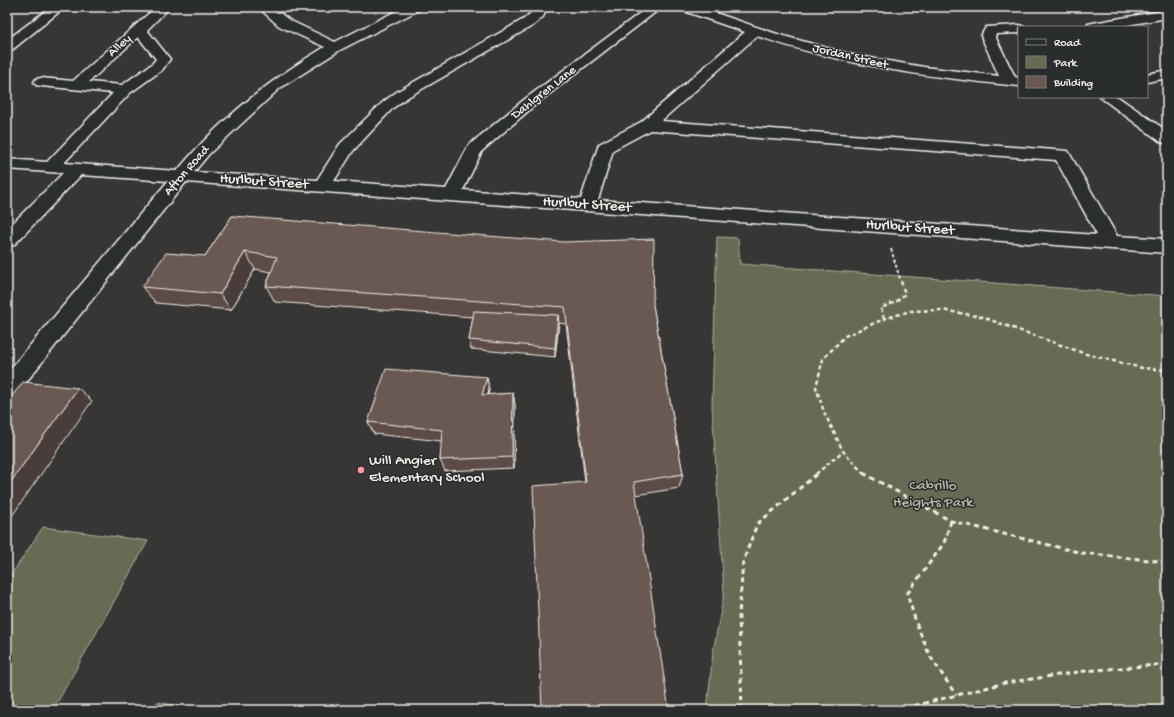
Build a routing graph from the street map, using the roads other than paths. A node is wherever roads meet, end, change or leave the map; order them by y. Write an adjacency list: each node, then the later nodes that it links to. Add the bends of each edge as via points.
1 (59, 7): 13 (street)
2 (164, 7): 11 (street, Alley)
3 (264, 7): 14 (street, via 284,24)
4 (541, 7): 28 (street, via 538,14 528,22 388,105 346,148)
5 (656, 7): 29 (street, Dahlgren Lane, via 530,102 475,149)
6 (686, 7): 12 (street, Jordan Street)
7 (406, 8): 14 (street, Afton Road)
8 (1167, 14): 9 (street)
9 (1099, 26)
10 (1018, 28): 17 (street, via 991,30 988,36)
11 (139, 29): 19 (street, Alley); 20 (street, via 163,59 157,67)
12 (755, 30): 17 (street, Jordan Street, via 830,54 892,67 959,77); 22 (street)
13 (7, 47)
14 (335, 47): 27 (street, Afton Road, via 275,85 203,150)
15 (1167, 74): 16 (street)
16 (1148, 78)
17 (1014, 81)
18 (41, 82): 19 (street)
19 (77, 85): 20 (street)
20 (125, 90): 25 (street)
21 (1109, 98): 23 (street)
22 (647, 125): 30 (street, via 605,147); 32 (street, via 1062,155)
23 (1167, 139)
24 (7, 164): 25 (street, Hurlbut Street)
25 (50, 168): 26 (street, Hurlbut Street)
26 (76, 170): 27 (street, Hurlbut Street); 31 (street)
27 (181, 176): 28 (street, Hurlbut Street); 34 (street, Afton Road)
28 (322, 186): 29 (street, Hurlbut Street)
29 (452, 196): 30 (street, Hurlbut Street)
30 (588, 205): 32 (street, Hurlbut Street)
31 (7, 240)
32 (1111, 242): 33 (street, Hurlbut Street)
33 (1167, 246)
34 (7, 389)

